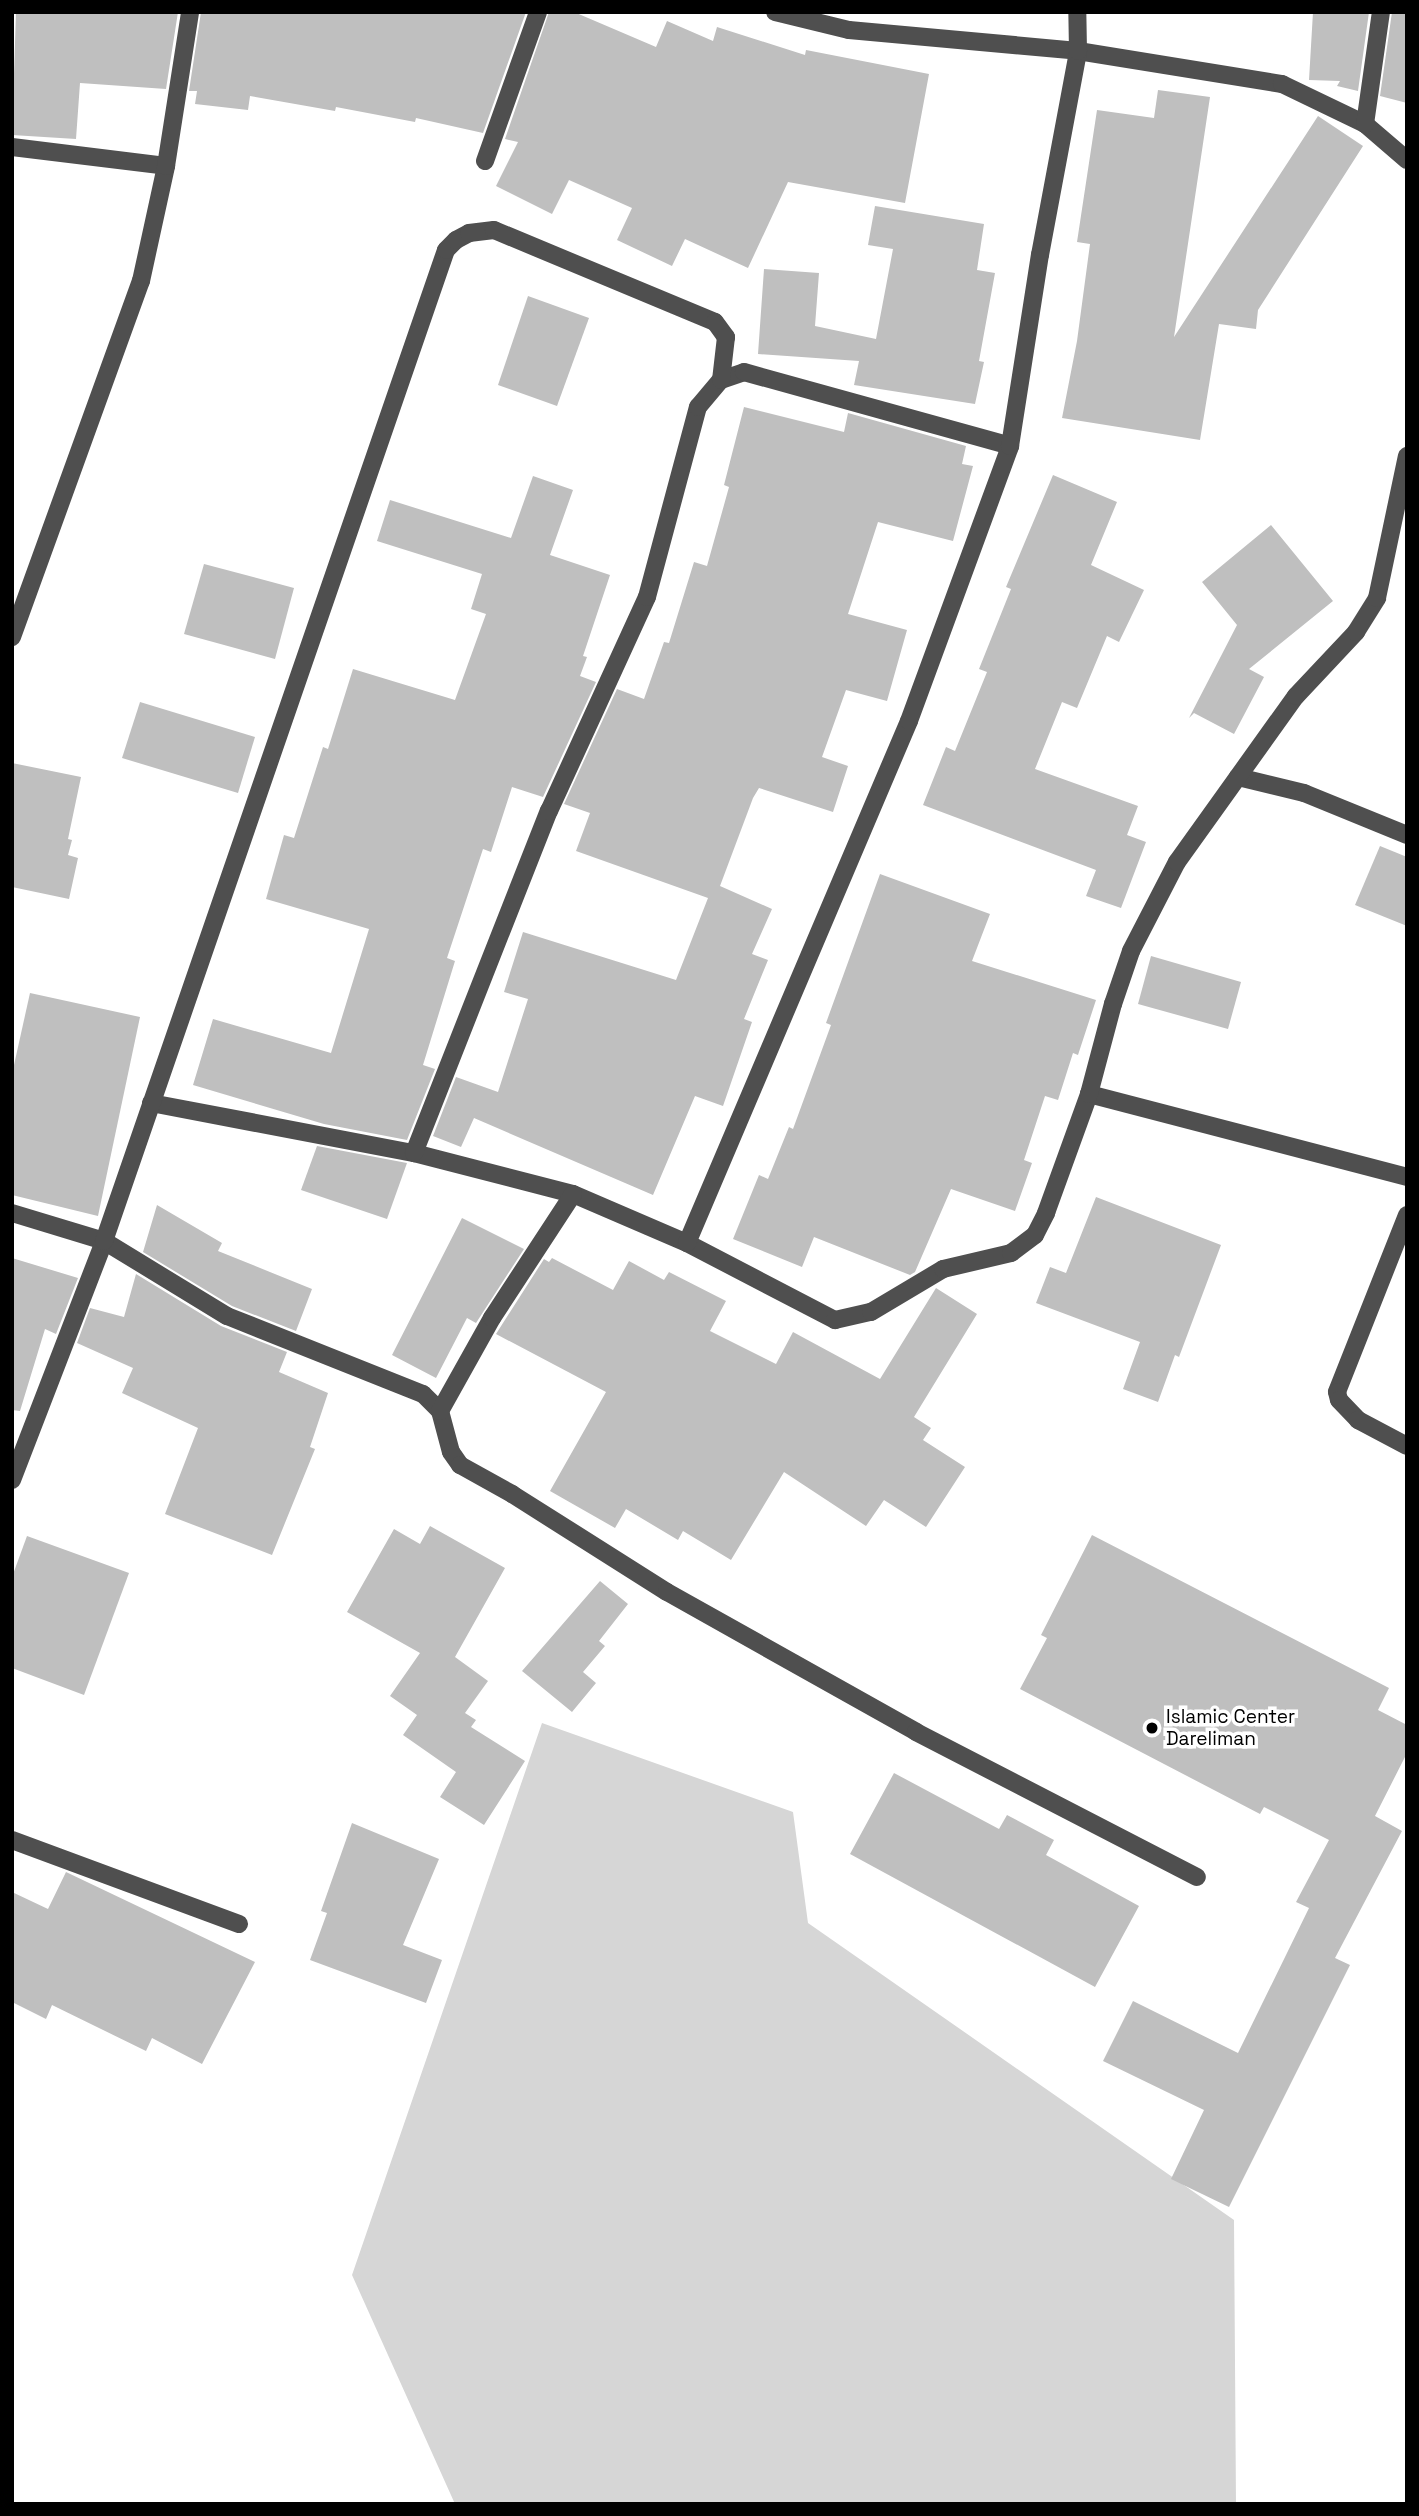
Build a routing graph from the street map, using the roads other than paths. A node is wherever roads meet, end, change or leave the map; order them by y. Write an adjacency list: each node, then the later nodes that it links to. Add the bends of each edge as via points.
1 (190, 12): 11 (street)
2 (538, 12): 10 (street)
3 (775, 12): 6 (street, via 849,30)
4 (1077, 12): 6 (street)
5 (1381, 12): 7 (street)
6 (1078, 51): 7 (street, via 1282,84); 13 (street)
7 (1365, 124): 9 (street)
8 (12, 147): 11 (street)
9 (1407, 160)
10 (485, 161)
11 (166, 166): 15 (street, via 141,281)
12 (721, 380): 13 (street, via 744,372); 19 (street, via 726,337 715,322 494,230 469,233 446,250); 20 (street, via 698,407 647,597 550,811)
13 (1010, 446): 26 (street, via 909,721)
14 (1407, 456): 16 (street, via 1377,598 1356,632 1296,696)
15 (12, 637)
16 (1238, 777): 17 (street, via 1304,793); 18 (street, via 1177,862 1131,951)
17 (1407, 835)
18 (1089, 1094): 21 (street); 26 (street, via 1035,1235 1011,1253 943,1269 871,1312 835,1320)
19 (151, 1103): 20 (street); 25 (street)
20 (414, 1153): 22 (street)
21 (1407, 1177)
22 (573, 1194): 26 (street); 27 (street, via 492,1318)
23 (12, 1213): 25 (street)
24 (1407, 1215): 28 (street, via 1337,1392 1358,1420)
25 (104, 1241): 27 (street, via 227,1316 424,1394); 29 (street)
26 (687, 1243)
27 (440, 1411): 31 (street, via 451,1452 460,1465 667,1592 929,1738)
28 (1407, 1446)
29 (12, 1480)
30 (12, 1840): 32 (street)
31 (1197, 1877)
32 (239, 1924)

